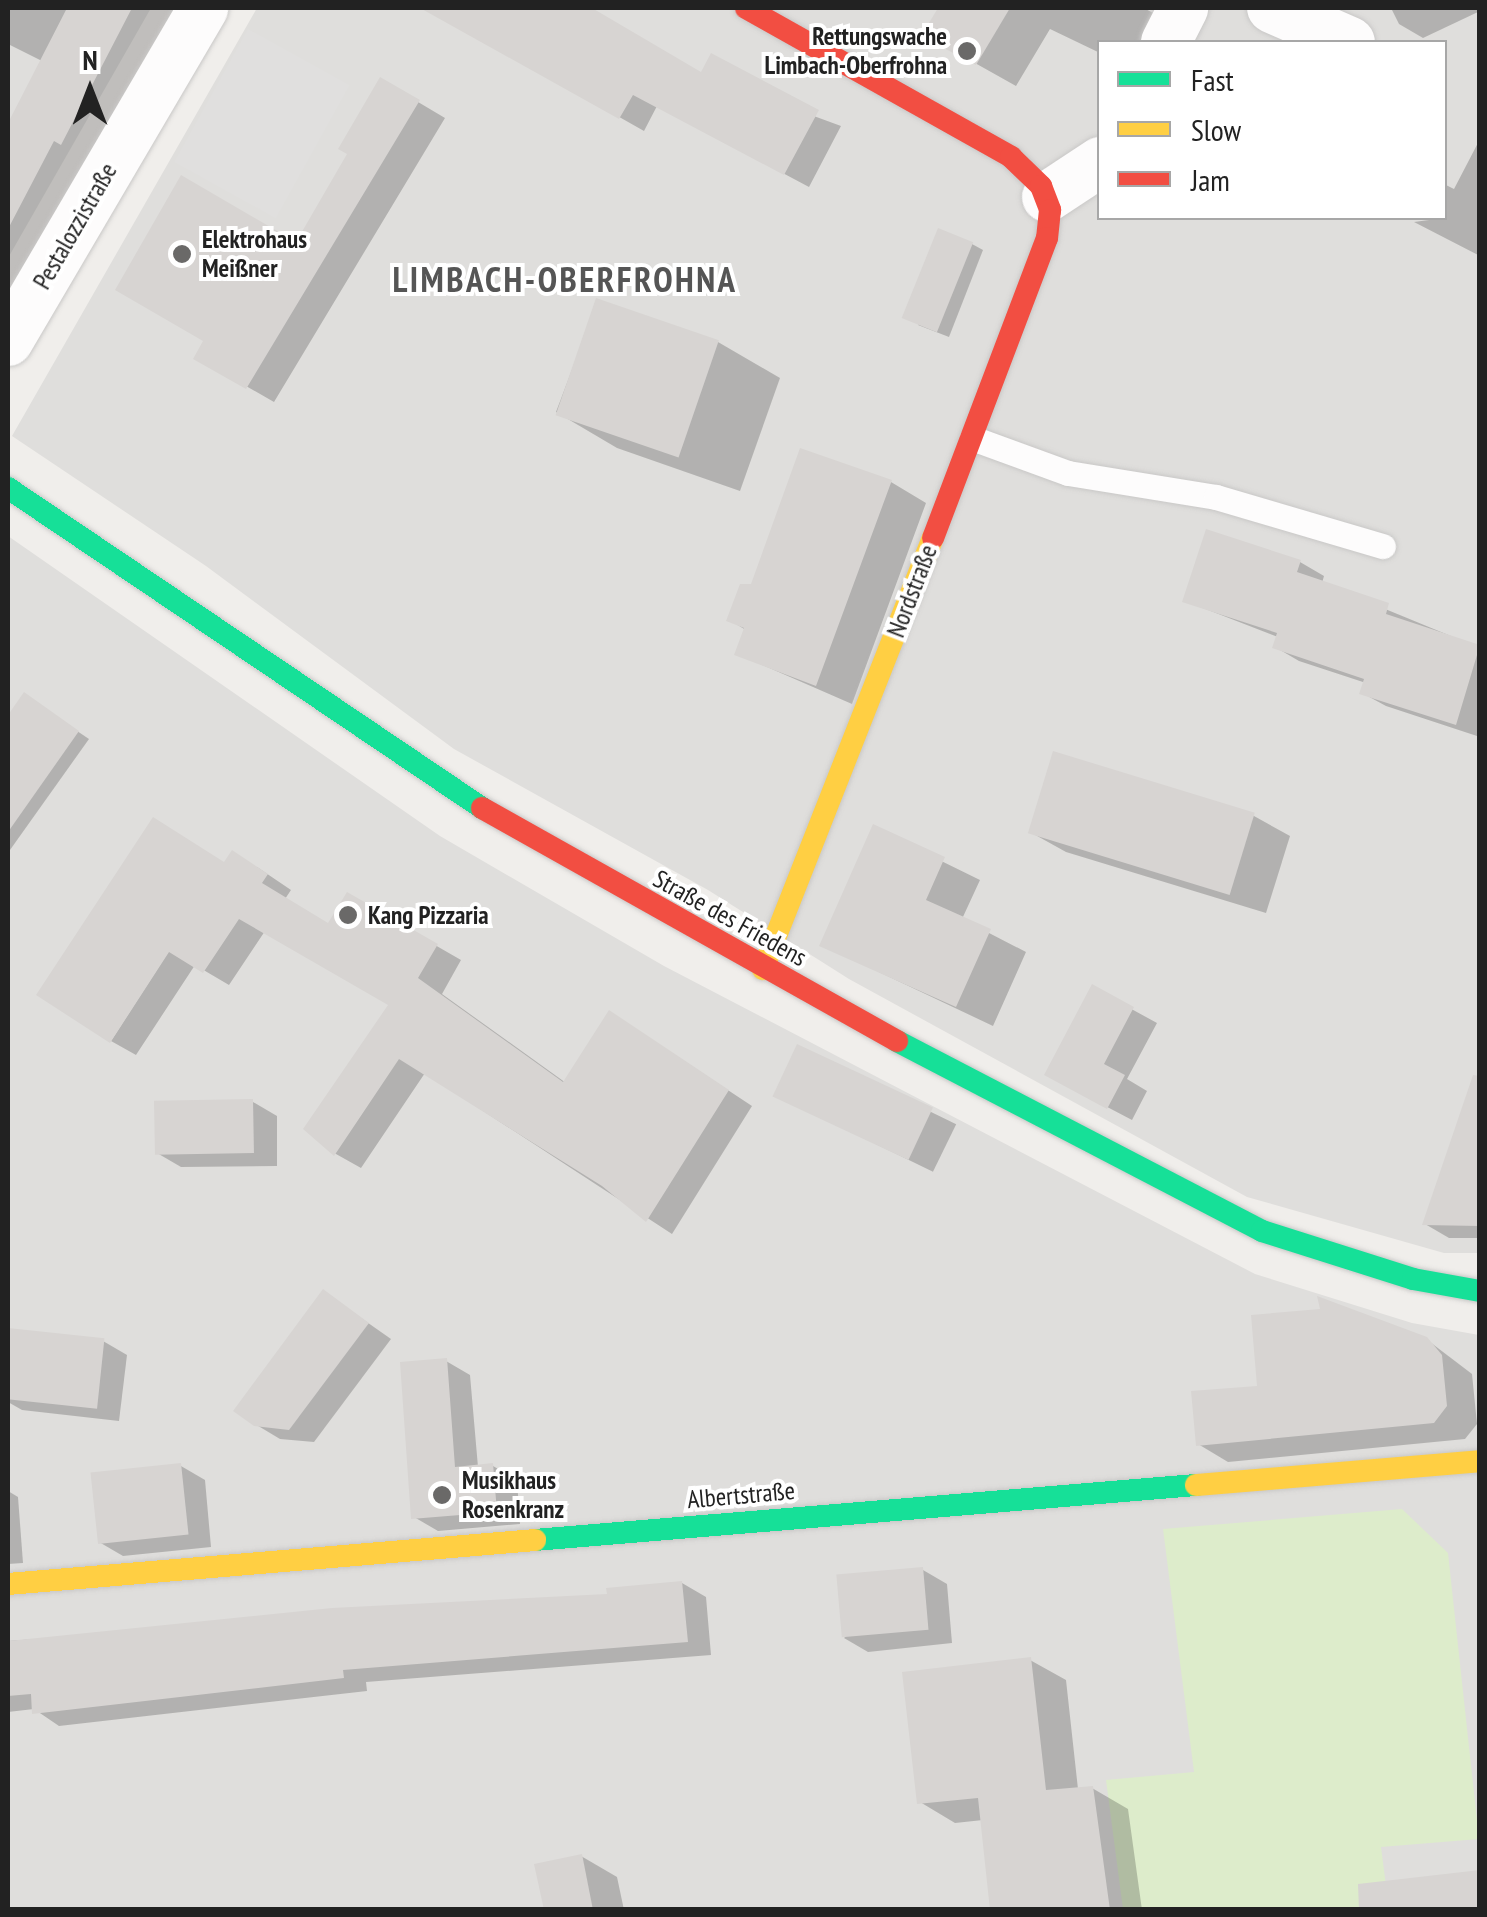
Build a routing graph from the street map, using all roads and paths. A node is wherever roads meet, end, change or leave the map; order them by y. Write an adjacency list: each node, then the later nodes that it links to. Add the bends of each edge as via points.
1 (203, 8): 9 (street, Pestalozzistraße)
2 (746, 8): 8 (street, via 1011,157)
3 (1183, 8): 5 (street)
4 (1272, 8): 6 (street)
5 (1167, 40)
6 (1345, 40)
7 (1097, 164): 8 (street)
8 (1048, 204): 10 (street, Nordstraße, via 1046,238)
9 (8, 340)
10 (972, 438): 12 (lane, via 1068,473 1216,497); 13 (street, Nordstraße)
11 (8, 488): 13 (street, Straße des Friedens, via 453,791)
12 (1383, 546)
13 (764, 968): 14 (street, Straße des Friedens, via 1262,1232 1414,1279)
14 (1480, 1290)
15 (1480, 1462): 16 (street, Albertstraße)
16 (8, 1584)

